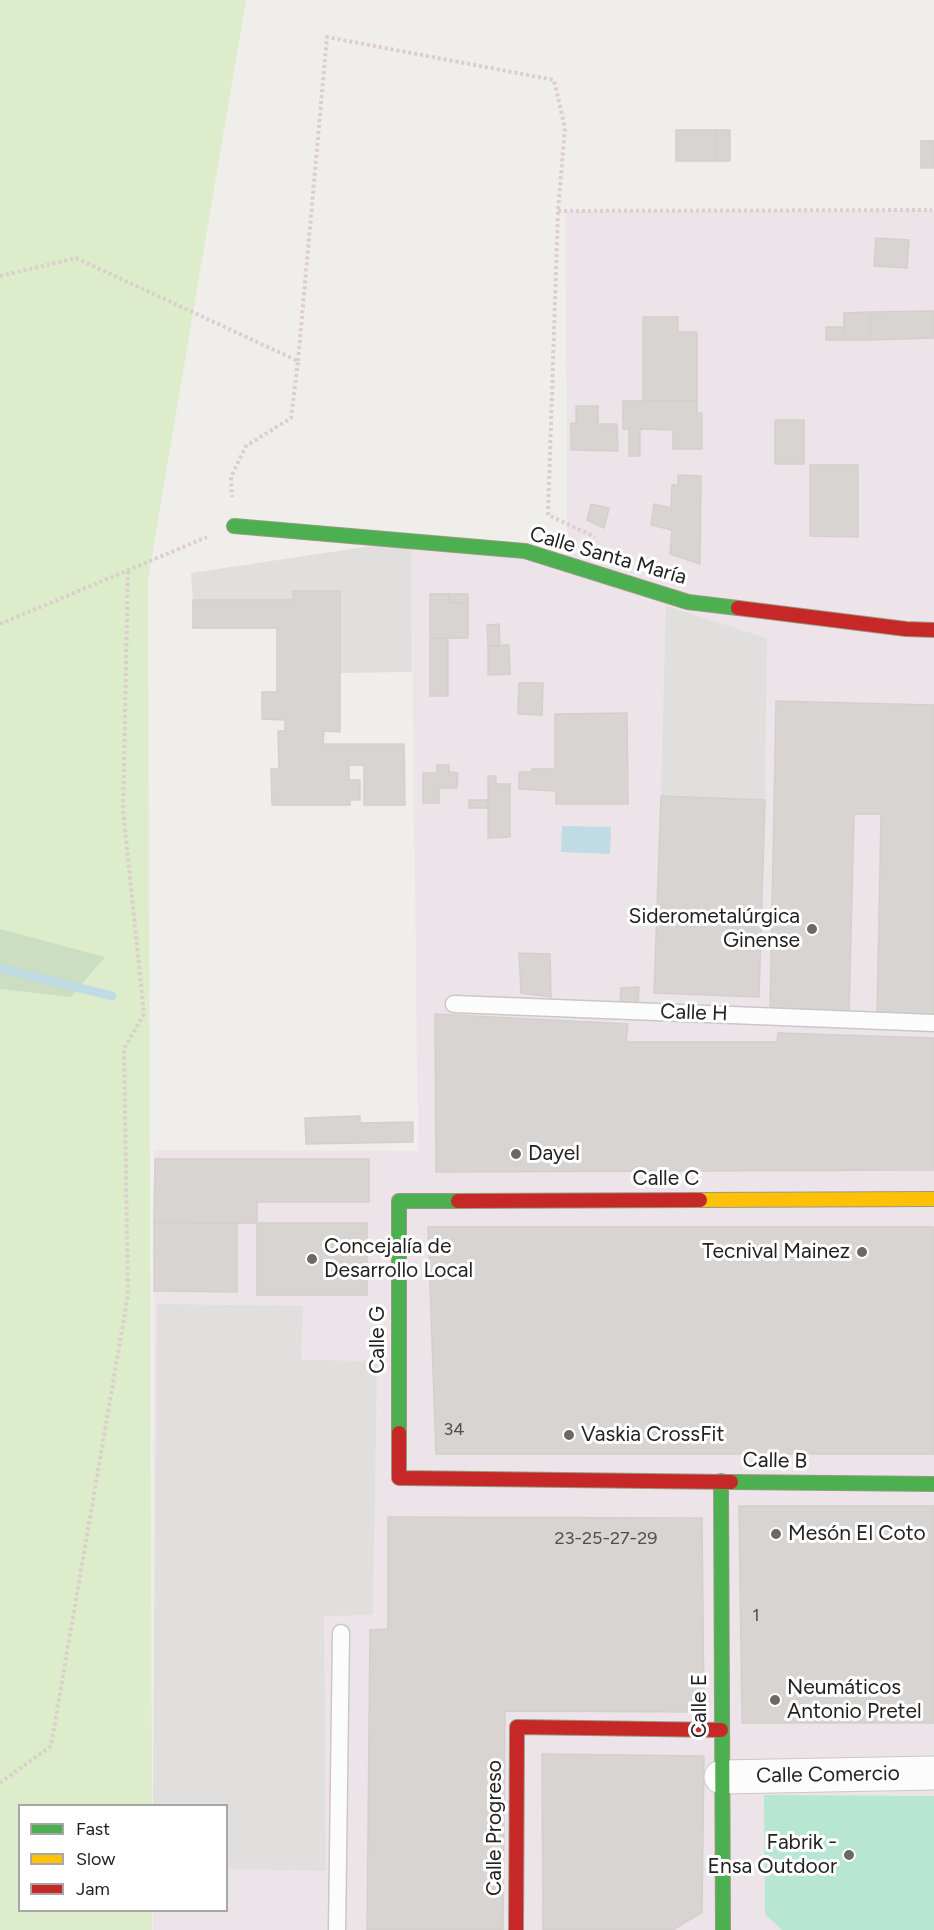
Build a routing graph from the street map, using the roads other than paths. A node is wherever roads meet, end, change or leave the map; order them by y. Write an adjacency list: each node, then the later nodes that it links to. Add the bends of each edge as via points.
1 (234, 526): 2 (street, Calle Santa María, via 525,551 688,602)
2 (934, 630)
3 (454, 1004): 4 (lane, Calle H)
4 (934, 1023)
5 (934, 1199): 6 (street, Calle C)
6 (399, 1201): 7 (street, Calle G)
7 (399, 1478): 8 (street, Calle B)
8 (721, 1481): 9 (street, Calle B); 11 (street, Calle E)
9 (934, 1484)
10 (341, 1634): 14 (lane)
11 (721, 1730): 13 (street, Calle E); 15 (street, Calle Progreso, via 517,1727)
12 (934, 1773): 13 (street, Calle Comercio)
13 (721, 1777): 16 (street, Calle E)
14 (337, 1930)
15 (516, 1930)
16 (723, 1930)

